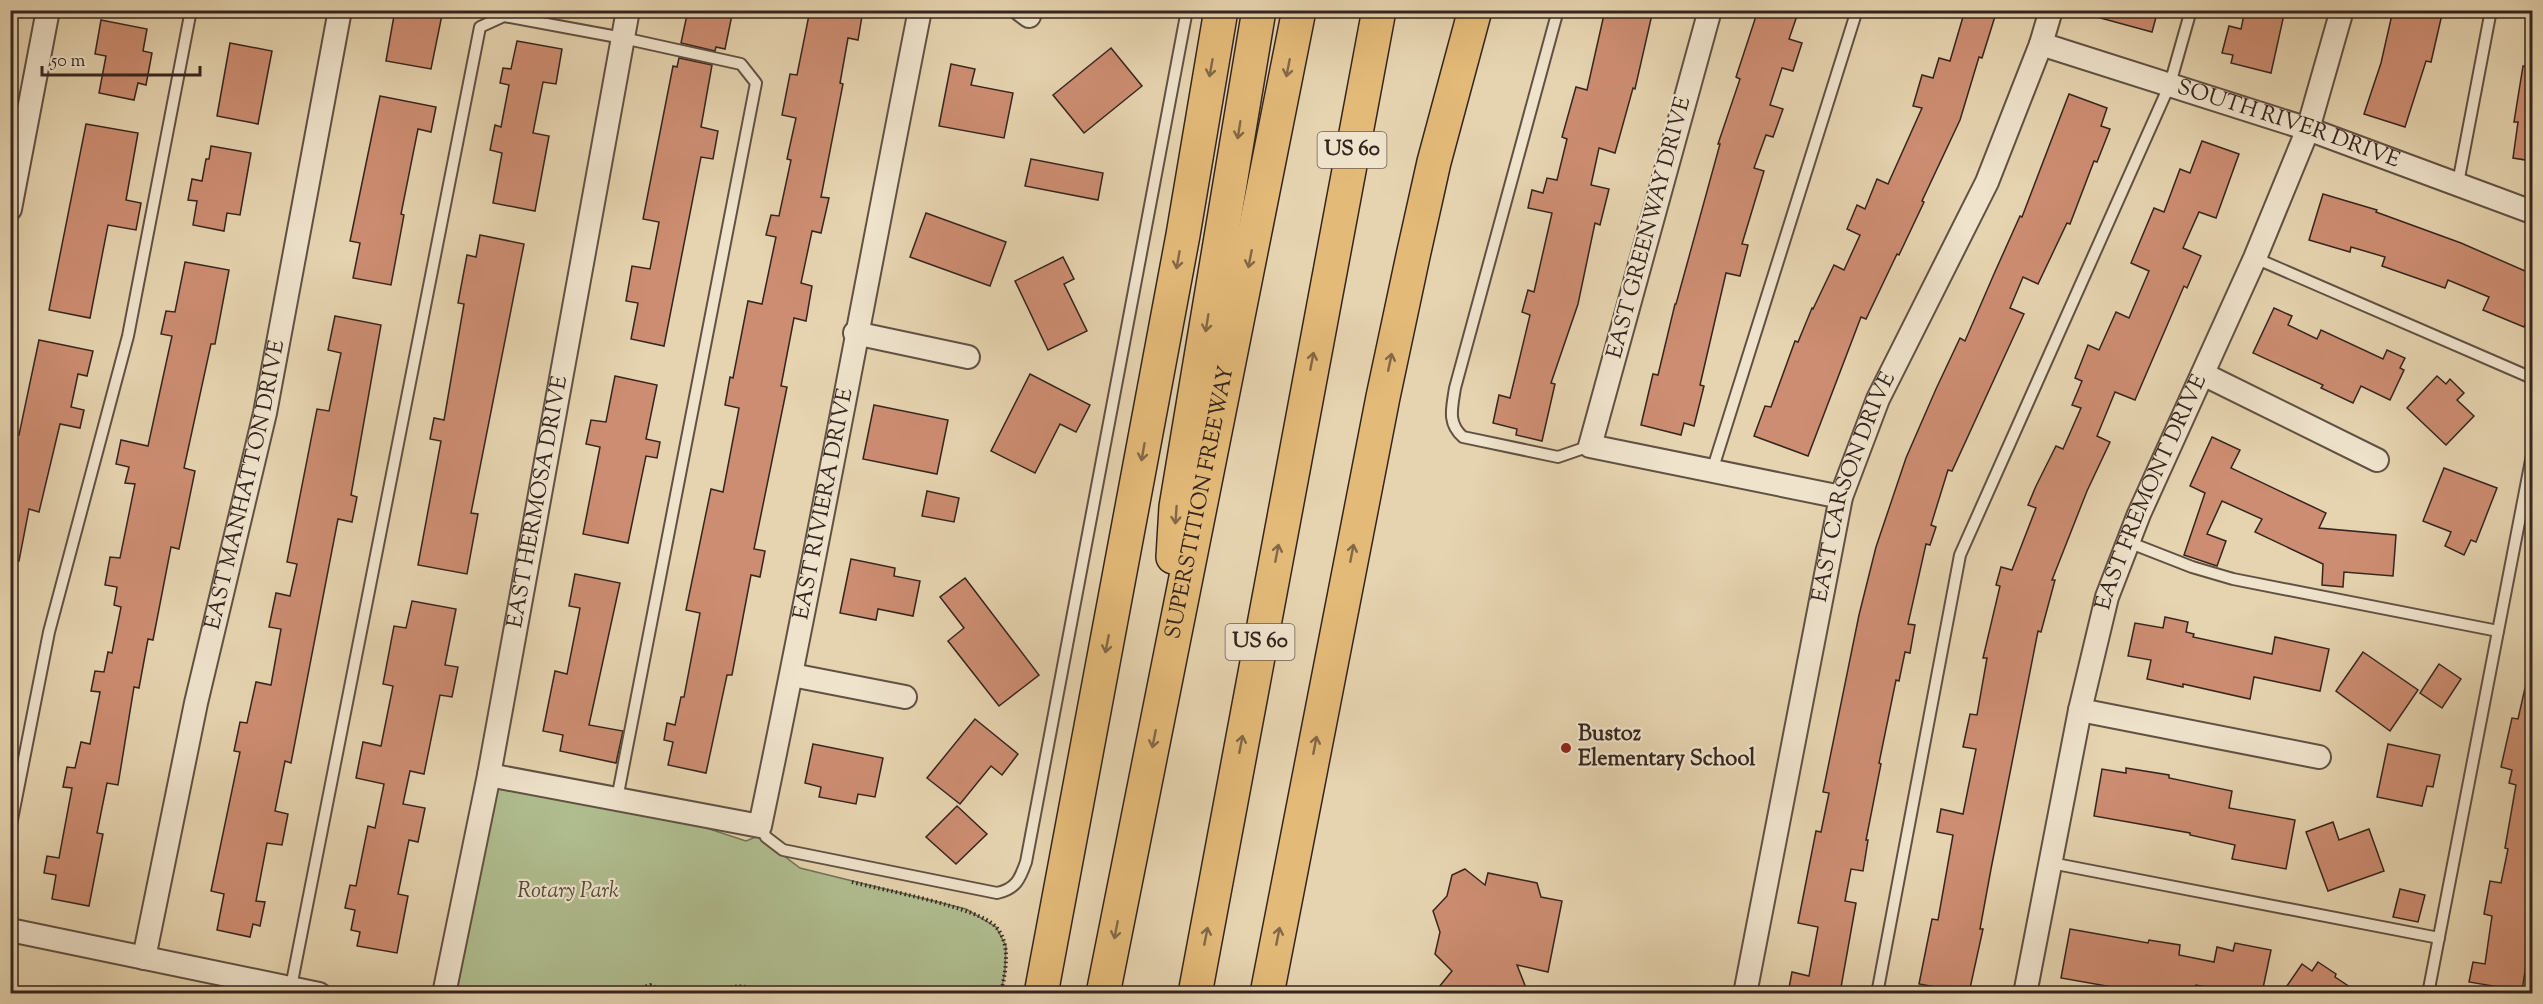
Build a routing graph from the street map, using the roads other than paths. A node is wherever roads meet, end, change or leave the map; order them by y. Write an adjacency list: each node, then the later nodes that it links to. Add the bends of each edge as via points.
1 (48, 10): 25 (street)
2 (191, 10): 48 (lane, via 128,336 50,632)
3 (340, 10): 52 (street, EAST MANHATTON DRIVE, via 265,413 196,703)
4 (628, 10): 20 (street, EAST HERMOSA DRIVE)
5 (920, 10): 29 (street, EAST RIVIERA DRIVE)
6 (1186, 10): 47 (lane, via 1028,850 1019,880 1010,890 997,893 783,850 766,837)
7 (1221, 10): 56 (highway, one-way to 56, via 1183,235)
8 (1259, 10): 41 (highway, one-way to 41, via 1176,507)
9 (1299, 10): 41 (highway, SUPERSTITION FREEWAY, one-way to 41)
10 (1379, 10): 28 (highway, US 60)
11 (1396, 10): 28 (highway)
12 (1476, 10): 59 (highway, one-way to 12, via 1394,343 1434,162)
13 (1558, 10): 33 (lane, via 1450,416 1454,429 1463,437 1558,457)
14 (1710, 10): 33 (street, EAST GREENWAY DRIVE)
15 (1857, 10): 36 (lane)
16 (2051, 10): 21 (street, EAST CARSON DRIVE)
17 (2191, 10): 22 (lane)
18 (2342, 10): 23 (street, EAST FREMONT DRIVE)
19 (2491, 10): 24 (lane)
20 (623, 38): 45 (street, EAST HERMOSA DRIVE); 46 (lane, via 741,64 756,84); 53 (lane, via 504,16 480,27)
21 (2042, 44): 22 (street, SOUTH RIVER DRIVE); 37 (street, EAST CARSON DRIVE, via 1986,182 1878,399)
22 (2170, 84): 23 (street, SOUTH RIVER DRIVE); 61 (lane, via 1960,555)
23 (2308, 129): 24 (street, SOUTH RIVER DRIVE); 27 (street, EAST FREMONT DRIVE)
24 (2458, 183): 26 (street, SOUTH RIVER DRIVE)
25 (10, 209)
26 (2532, 212)
27 (2255, 258): 31 (street, EAST FREMONT DRIVE); 32 (lane)
28 (1326, 290): 58 (highway, US 60, one-way to 28)
29 (855, 333): 30 (street); 40 (street, EAST RIVIERA DRIVE)
30 (968, 357)
31 (2203, 374): 35 (street); 38 (street, EAST FREMONT DRIVE)
32 (2532, 378)
33 (1590, 446): 36 (street)
34 (2532, 455): 39 (lane)
35 (2377, 460)
36 (1712, 471): 37 (street)
37 (1841, 497): 60 (street, EAST CARSON DRIVE)
38 (2128, 542): 39 (lane, via 2233,579); 43 (street, EAST FREMONT DRIVE, via 2107,597)
39 (2498, 631): 51 (lane)
40 (792, 675): 42 (street); 47 (street, EAST RIVIERA DRIVE)
41 (1165, 681): 57 (highway, SUPERSTITION FREEWAY, one-way to 57)
42 (905, 697)
43 (2080, 710): 44 (street); 49 (street, EAST FREMONT DRIVE)
44 (2319, 757)
45 (489, 775): 46 (street); 55 (street, EAST HERMOSA DRIVE)
46 (617, 799): 47 (street)
47 (760, 826)
48 (10, 830)
49 (2051, 863): 51 (lane); 62 (street, EAST FREMONT DRIVE)
50 (10, 930): 52 (street)
51 (2439, 938): 63 (lane)
52 (144, 957): 53 (street)
53 (291, 987): 54 (street)
54 (319, 993)
55 (444, 993)
56 (1041, 993)
57 (1103, 993)
58 (1195, 993)
59 (1267, 993)
60 (1745, 993)
61 (1877, 993)
62 (2025, 993)
63 (2428, 993)

